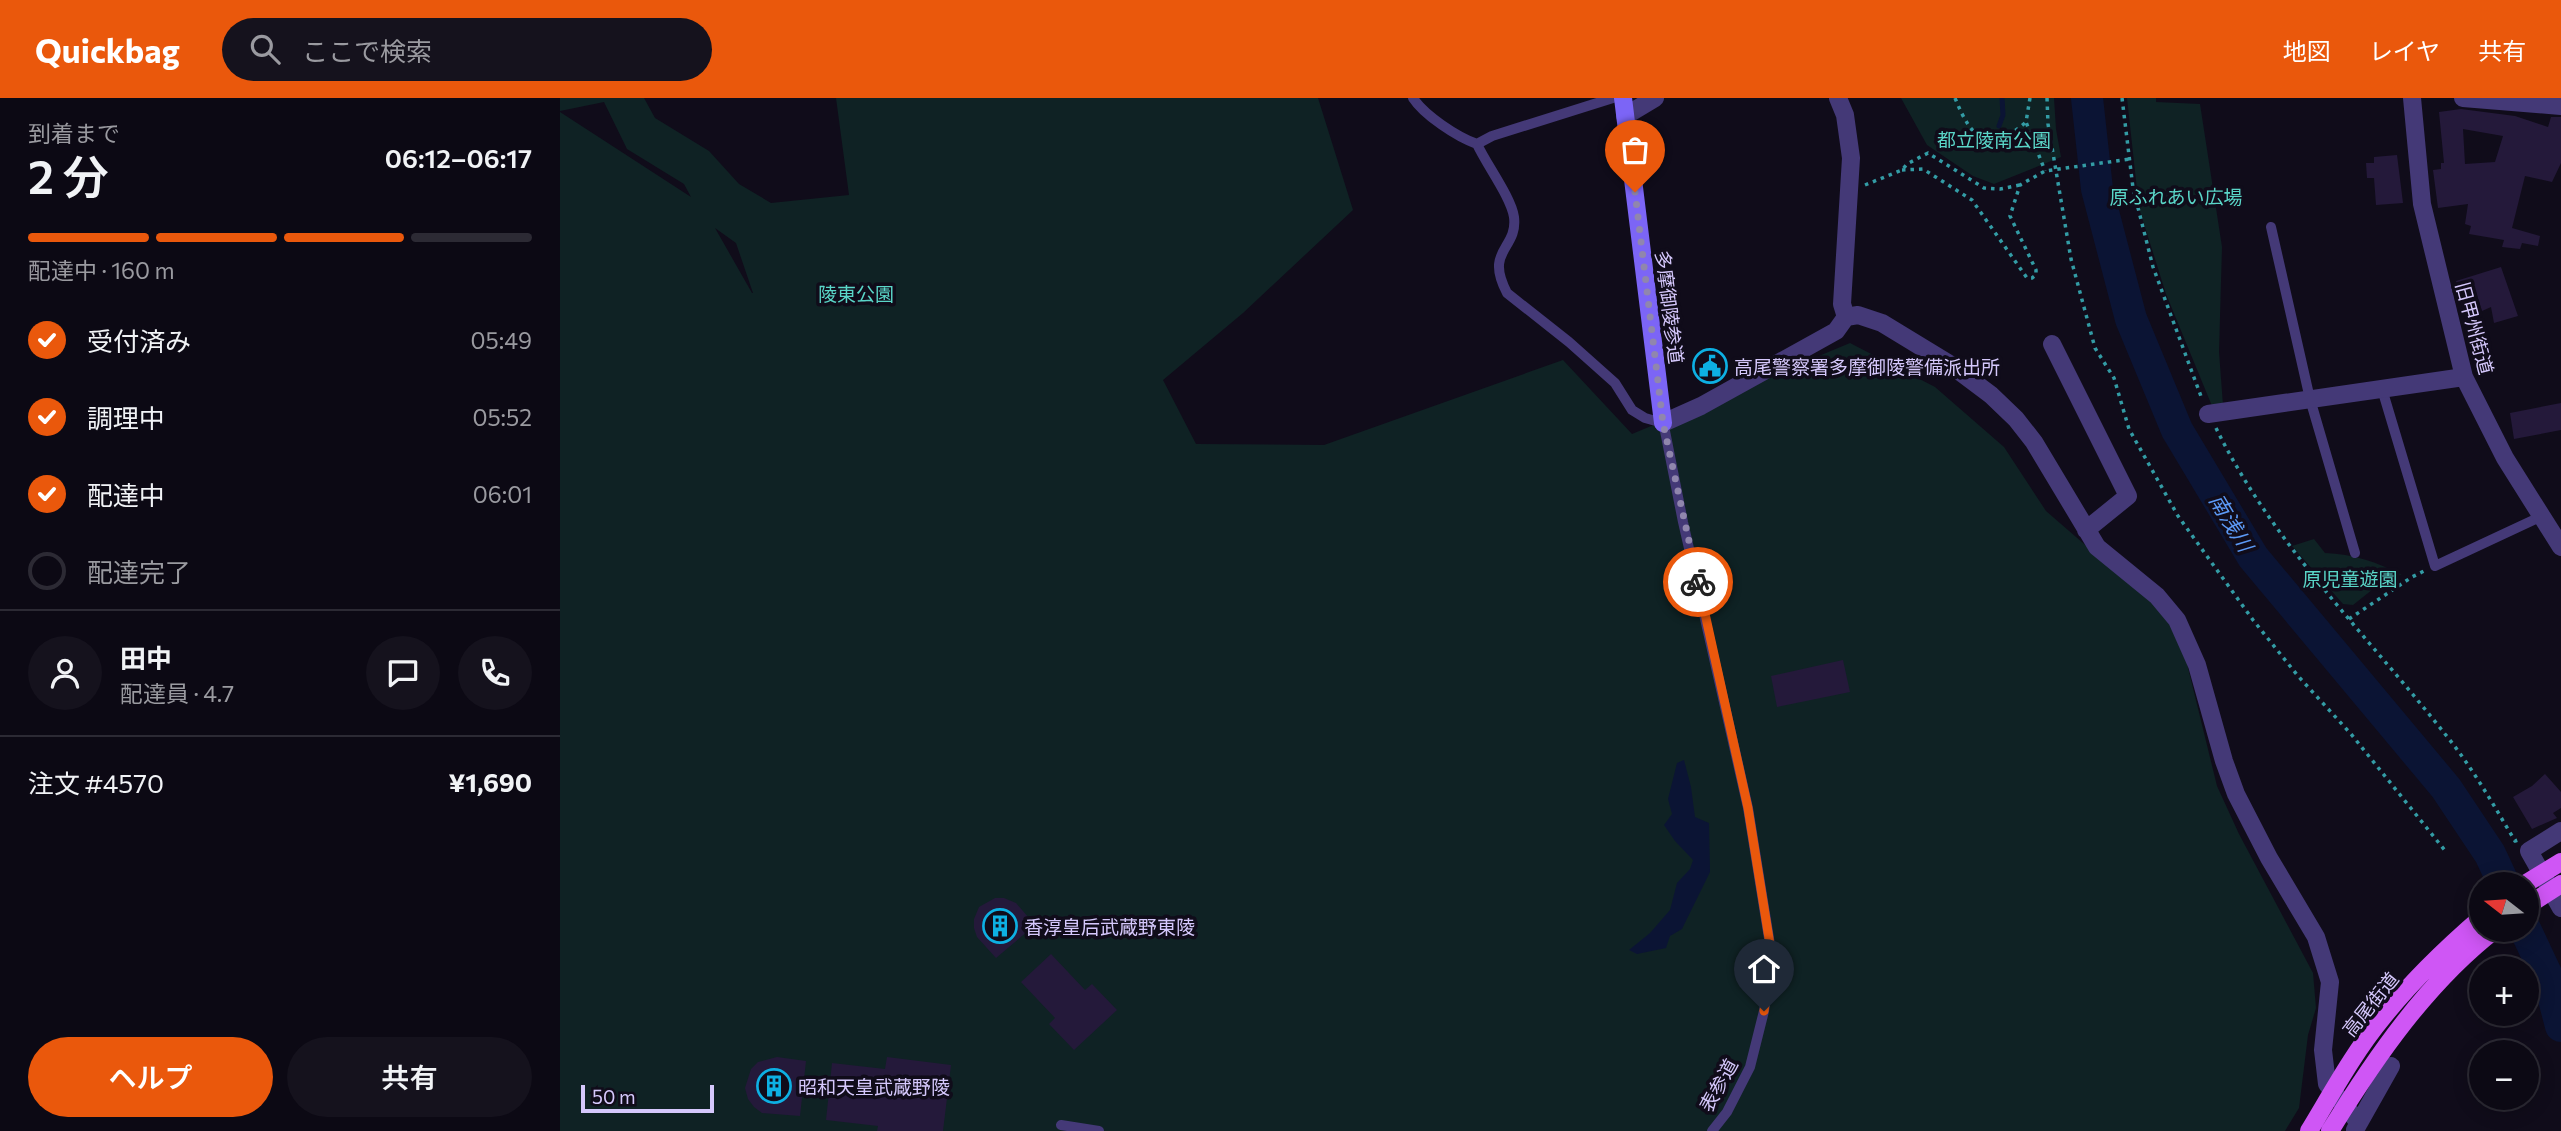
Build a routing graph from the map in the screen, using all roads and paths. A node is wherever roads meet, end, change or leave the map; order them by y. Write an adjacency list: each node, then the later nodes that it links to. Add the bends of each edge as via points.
1 (1413, 98): 14 (lane, via 1420,108)
2 (1613, 98): 14 (lane)
3 (1655, 98): 12 (street)
4 (1838, 98): 20 (street, via 1849,136)
5 (1955, 98): 13 (path, via 1971,130 1985,139 2003,139)
6 (2030, 98): 13 (path)
7 (2047, 98): 16 (path)
8 (2122, 98): 15 (path)
9 (2412, 98): 24 (street, 旧甲州街道, via 2423,204)
10 (2463, 98): 11 (street)
11 (2561, 106)
12 (1624, 107): 28 (main road, 多摩御陵参道)
13 (2026, 122): 18 (path)
14 (1476, 144): 28 (lane, via 1514,215 1513,233 1499,258 1507,293 1615,383 1632,410)
15 (2127, 159): 16 (path); 27 (path, via 2153,267)
16 (2056, 169): 18 (path); 36 (path, via 2071,259 2095,348 2114,378 2129,429 2178,516 2298,676)
17 (1902, 170): 19 (path, via 1928,153 1984,188); 19 (path, via 1923,169 1972,200 2027,278 2032,278 2036,270 2010,216); 20 (path)
18 (2045, 171): 19 (path)
19 (2020, 185)
20 (1849, 189): 22 (street, via 1842,304)
21 (2271, 227): 26 (lane)
22 (1846, 317): 28 (street, via 1836,331); 30 (street, via 1858,315 1882,323 1991,395 2034,442)
23 (2052, 344): 30 (street, via 2128,496)
24 (2464, 377): 25 (street); 29 (street, 旧甲州街道)
25 (2382, 389): 26 (street); 33 (lane)
26 (2309, 399): 27 (street); 32 (lane)
27 (2208, 414): 34 (path, via 2279,534)
28 (1665, 430): 48 (lane, 表参道, via 1748,808 1772,957 1750,1068)
29 (2540, 517): 31 (street, 旧甲州街道); 33 (lane)
30 (2086, 530): 46 (street, via 2106,555 2157,596 2192,650 2236,794 2325,961 2330,982 2323,1050 2327,1084)
31 (2561, 547)
32 (2355, 553)
33 (2435, 566): 34 (path)
34 (2349, 619): 35 (path, via 2460,754 2515,841 2535,833)
35 (2554, 836): 41 (street, via 2529,851)
36 (2446, 853)
37 (2561, 862): 38 (main road, bridge)
38 (2539, 875)
39 (2561, 884): 40 (main road, bridge)
40 (2539, 898)
41 (2561, 908)
42 (2469, 929): 49 (main road, 高尾街道, bridge, via 2382,1018)
43 (2483, 942): 50 (main road, 高尾街道, bridge, via 2398,1029)
44 (2391, 1066): 46 (street)
45 (1061, 1125): 47 (lane)
46 (2357, 1127)
47 (1099, 1131)
48 (1712, 1131)
49 (2309, 1131)
50 (2330, 1131)

